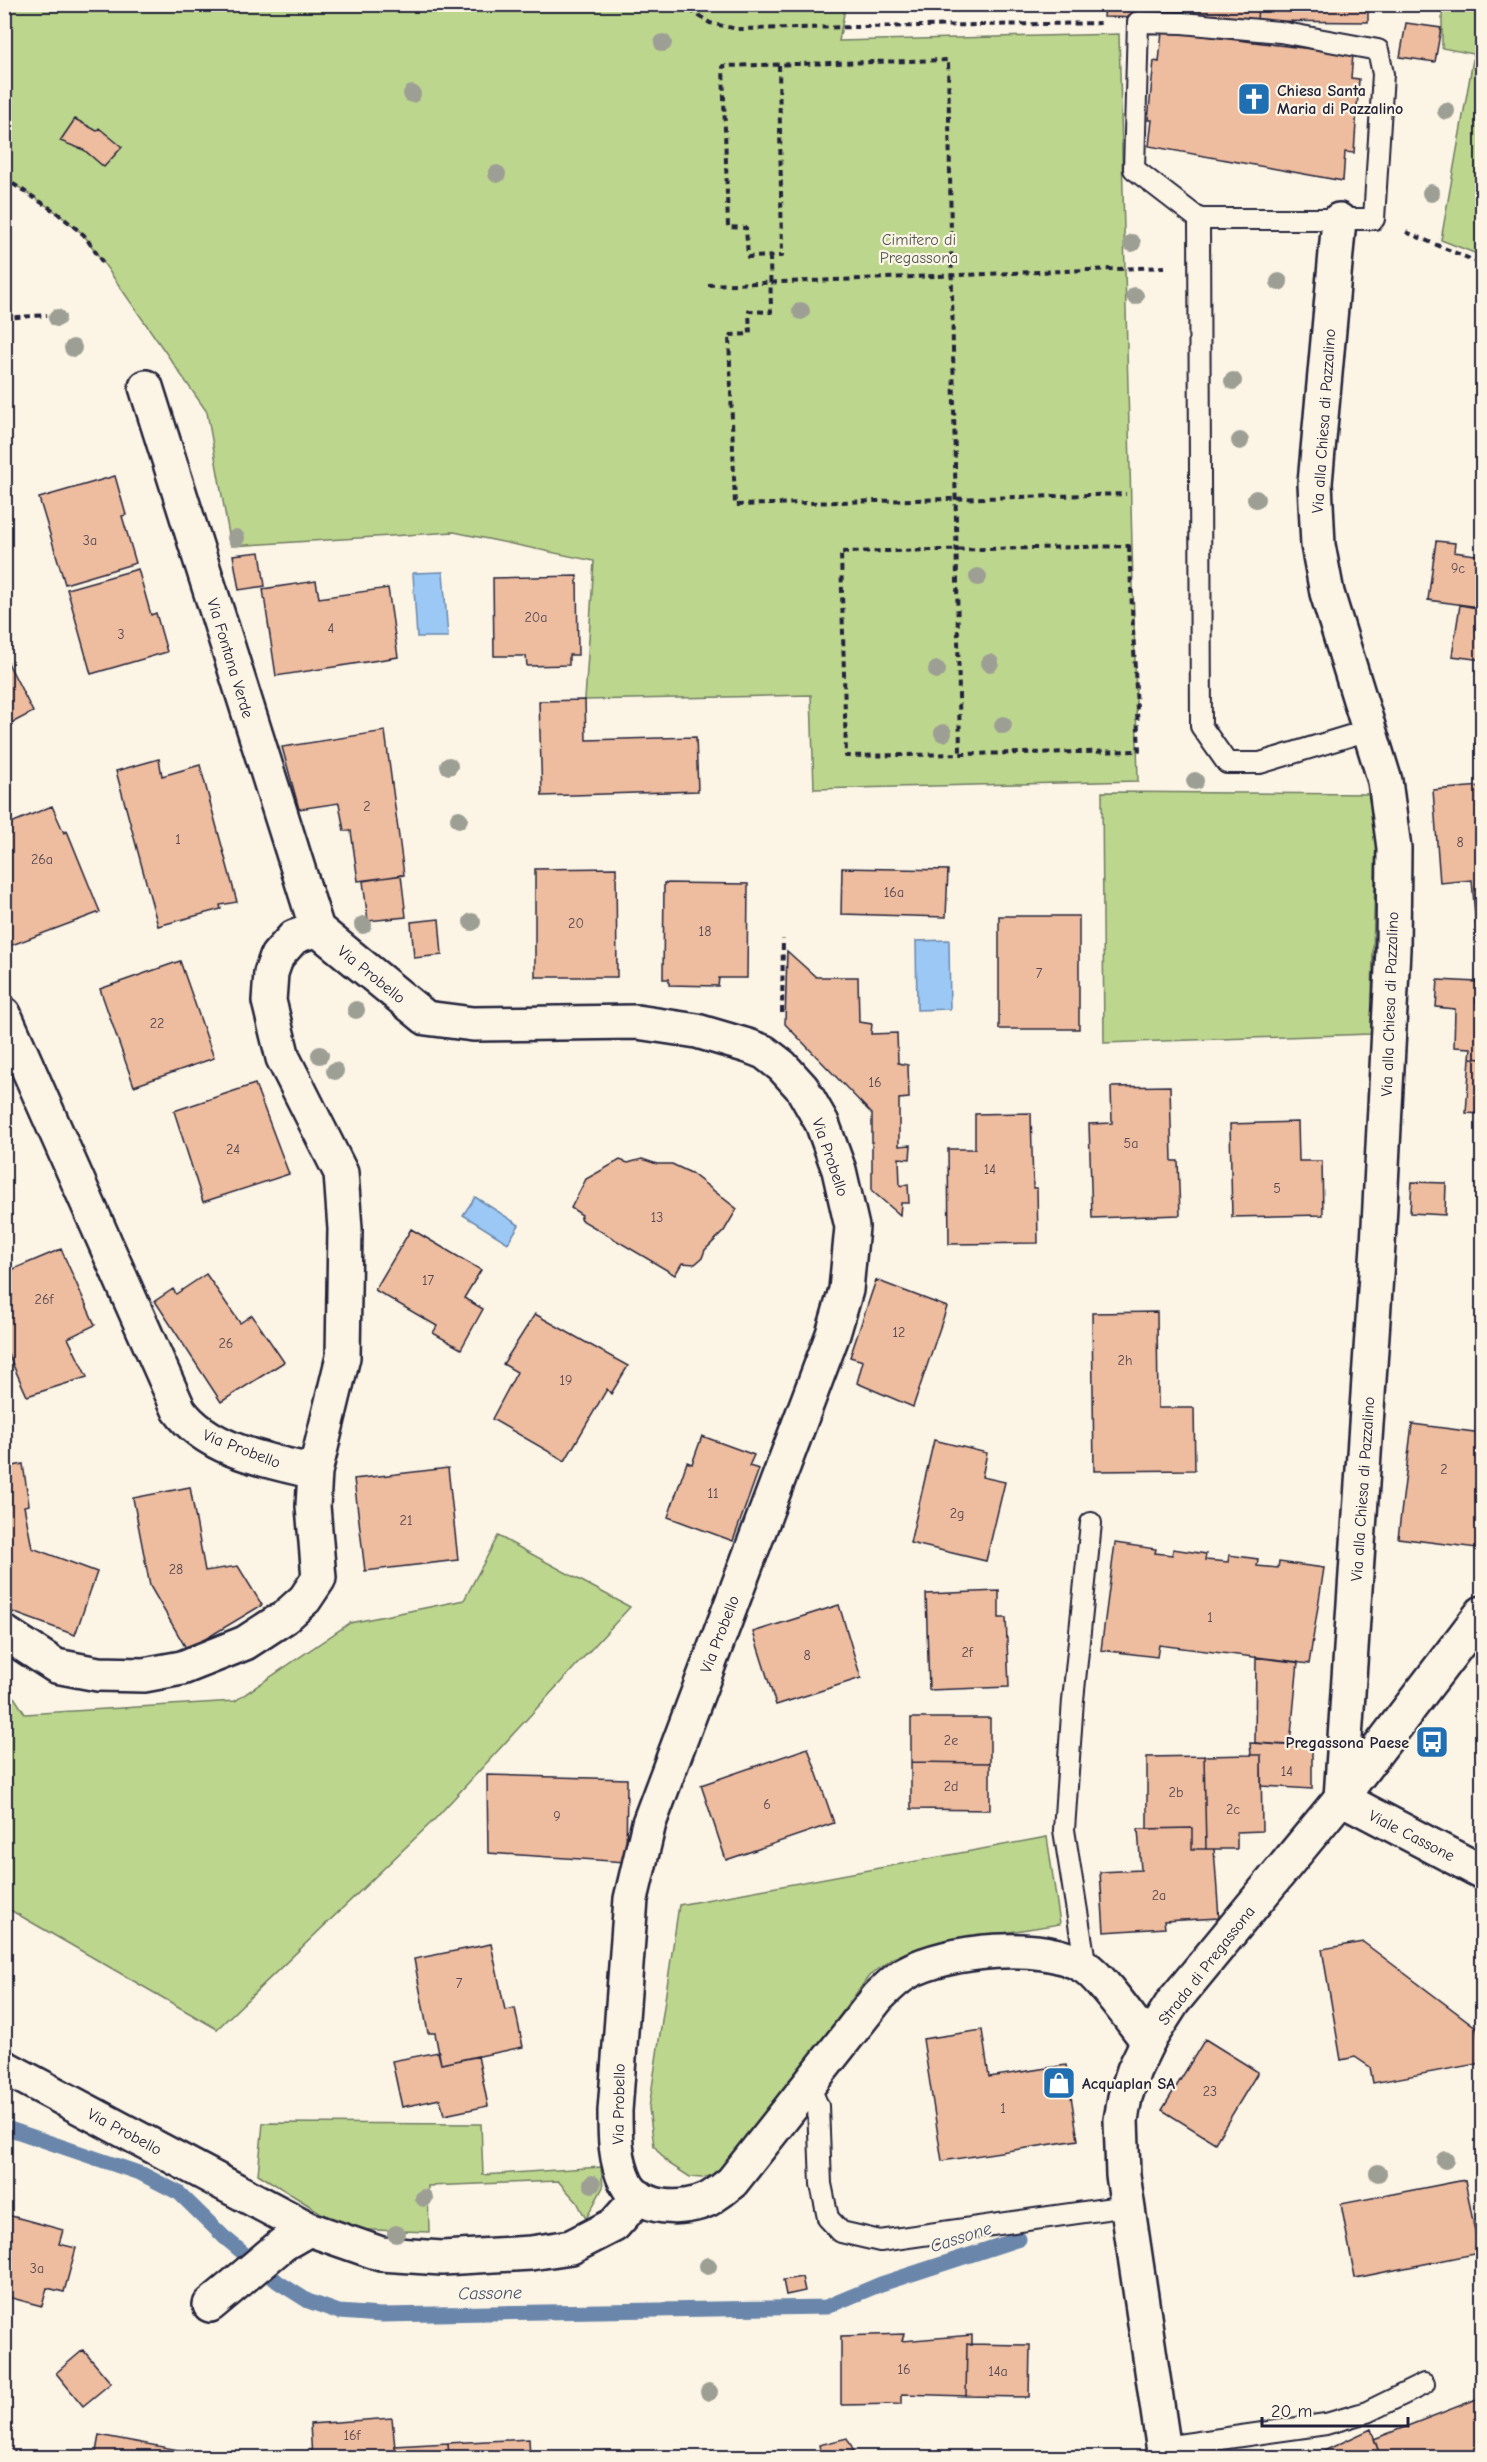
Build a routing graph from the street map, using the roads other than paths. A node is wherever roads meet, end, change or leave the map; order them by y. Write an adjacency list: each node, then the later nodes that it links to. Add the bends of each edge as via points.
1 (1199, 219): 2 (lane); 2 (lane, via 1134,169 1138,22 1280,32 1378,50 1383,74 1374,219); 4 (lane, via 1200,726 1227,764 1260,763)
2 (1340, 220): 4 (street, Via alla Chiesa di Pazzalino, via 1315,516 1327,593)
3 (146, 387): 5 (street, Via Fontana Verde)
4 (1369, 730): 11 (street, Via alla Chiesa di Pazzalino, via 1390,808 1394,848 1393,949 1378,1245)
5 (317, 929): 7 (street, via 294,937 277,956 269,1001 283,1058 341,1173 345,1229 343,1357); 17 (street, Via Probello, via 426,1018 473,1024 637,1022 697,1031 764,1052 802,1088 822,1123 839,1170 852,1227 846,1290 830,1344 649,1823 631,1899 615,2141 627,2185)
6 (4, 1014): 7 (street, Via Probello, via 178,1410 204,1436 261,1459)
7 (315, 1472): 10 (street, via 313,1506 319,1578 305,1599 285,1617 245,1643 182,1668 144,1675 98,1674 56,1666)
8 (1091, 1523): 13 (lane, via 1064,1830)
9 (1482, 1613): 11 (street, Strada di Pregassona)
10 (5, 1633)
11 (1341, 1798): 12 (street, Viale Cassone); 14 (street, Strada di Pregassona, via 1173,2002)
12 (1482, 1872)
13 (1086, 1968): 14 (street); 16 (street, via 1056,1956 1021,1952 938,1959 904,1974 878,1997)
14 (1148, 2041): 18 (street, Strada di Pregassona, via 1125,2097 1121,2120)
15 (4, 2067): 19 (street, Via Probello)
16 (808, 2083): 17 (street, via 732,2182 709,2199 683,2207 661,2206); 18 (lane, via 818,2106 823,2202 828,2218 841,2232 880,2241)
17 (639, 2197): 19 (street, Via Probello, via 614,2225 572,2247 531,2253 442,2258 381,2254)
18 (1127, 2206): 22 (street, Strada di Pregassona)
19 (296, 2236): 20 (street)
20 (210, 2305)
21 (1424, 2384): 22 (lane, via 1367,2412 1326,2424)
22 (1165, 2452)

